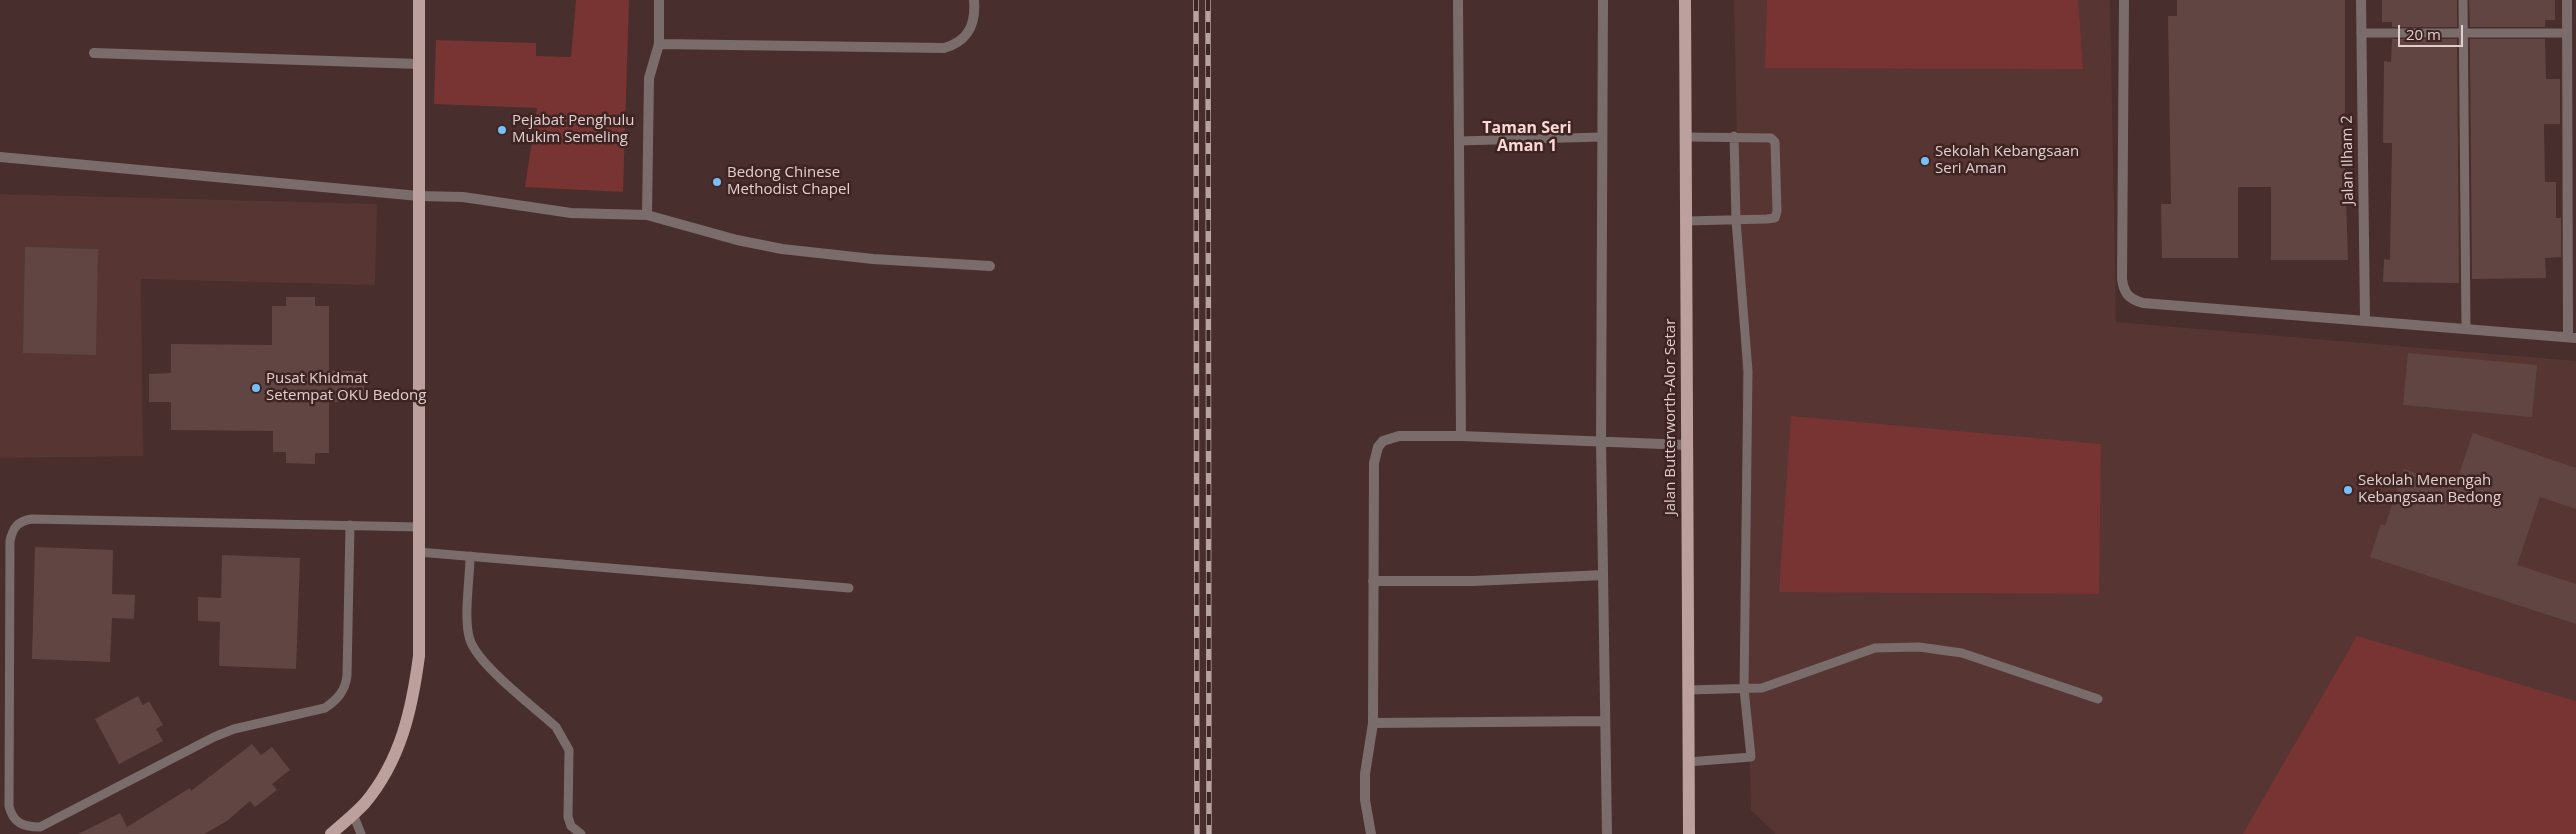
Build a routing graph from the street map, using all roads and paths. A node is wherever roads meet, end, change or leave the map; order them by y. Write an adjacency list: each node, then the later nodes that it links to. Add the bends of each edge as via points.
1 (419, 0): 16 (main road)
2 (659, 0): 14 (street)
3 (974, 0): 14 (street, via 972,27 956,45 944,48)
4 (1458, 0): 20 (street)
5 (1603, 0): 18 (street)
6 (1685, 0): 19 (main road, Jalan Butterworth-Alor Setar)
7 (2124, 0): 27 (street, via 2124,291 2129,297 2144,303)
8 (2361, 0): 13 (street, Jalan Ilham 2)
9 (2463, 0): 11 (lane)
10 (2567, 0): 12 (street)
11 (2463, 33): 12 (lane); 13 (lane); 28 (lane)
12 (2566, 33): 29 (street)
13 (2362, 34): 27 (street, Jalan Ilham 2)
14 (659, 44): 23 (street, via 649,78)
15 (94, 53): 16 (street)
16 (419, 64): 22 (main road)
17 (1734, 136): 19 (lane); 24 (lane); 24 (lane, via 1766,136 1775,142 1777,211 1775,218 1767,220)
18 (1602, 137): 20 (lane); 31 (street)
19 (1686, 137): 25 (main road, Jalan Butterworth-Alor Setar)
20 (1459, 141): 30 (street)
21 (0, 157): 22 (street)
22 (418, 196): 23 (street, via 463,197 571,213); 34 (main road)
23 (646, 215): 26 (street, via 737,240 782,248)
24 (1736, 220): 25 (lane); 40 (lane, via 1748,371)
25 (1686, 221): 32 (main road, Jalan Butterworth-Alor Setar)
26 (990, 266)
27 (2365, 319): 28 (street)
28 (2466, 328): 29 (street)
29 (2572, 338)
30 (1461, 436): 31 (street); 38 (street, via 1399,436 1383,441 1378,447 1374,463)
31 (1601, 441): 32 (street); 37 (street)
32 (1687, 444): 41 (main road, Jalan Butterworth-Alor Setar)
33 (350, 525): 33 (lane, via 347,676 344,690 333,703 325,708 234,729 214,737 40,827 18,823 10,806 10,541 16,525 32,519); 34 (lane)
34 (419, 527): 35 (main road)
35 (418, 552): 36 (lane); 46 (main road, via 419,656 404,736 386,774 365,804)
36 (470, 556): 39 (lane); 49 (lane, via 470,640 479,656 556,726 565,739 569,750 568,817 571,826)
37 (1603, 575): 38 (street, via 1474,581); 43 (street)
38 (1373, 581): 44 (street)
39 (848, 588)
40 (1744, 689): 41 (lane); 42 (lane, via 1762,688 1875,648 1919,647 1962,653); 45 (lane, via 1751,757)
41 (1688, 690): 45 (main road, Jalan Butterworth-Alor Setar)
42 (2098, 699)
43 (1605, 721): 44 (street); 51 (street)
44 (1373, 723): 50 (street, via 1365,774 1365,800)
45 (1688, 762): 52 (main road, Jalan Butterworth-Alor Setar)
46 (353, 814): 47 (main road); 48 (lane)
47 (331, 834)
48 (361, 834)
49 (581, 834)
50 (1371, 834)
51 (1607, 834)
52 (1689, 834)

